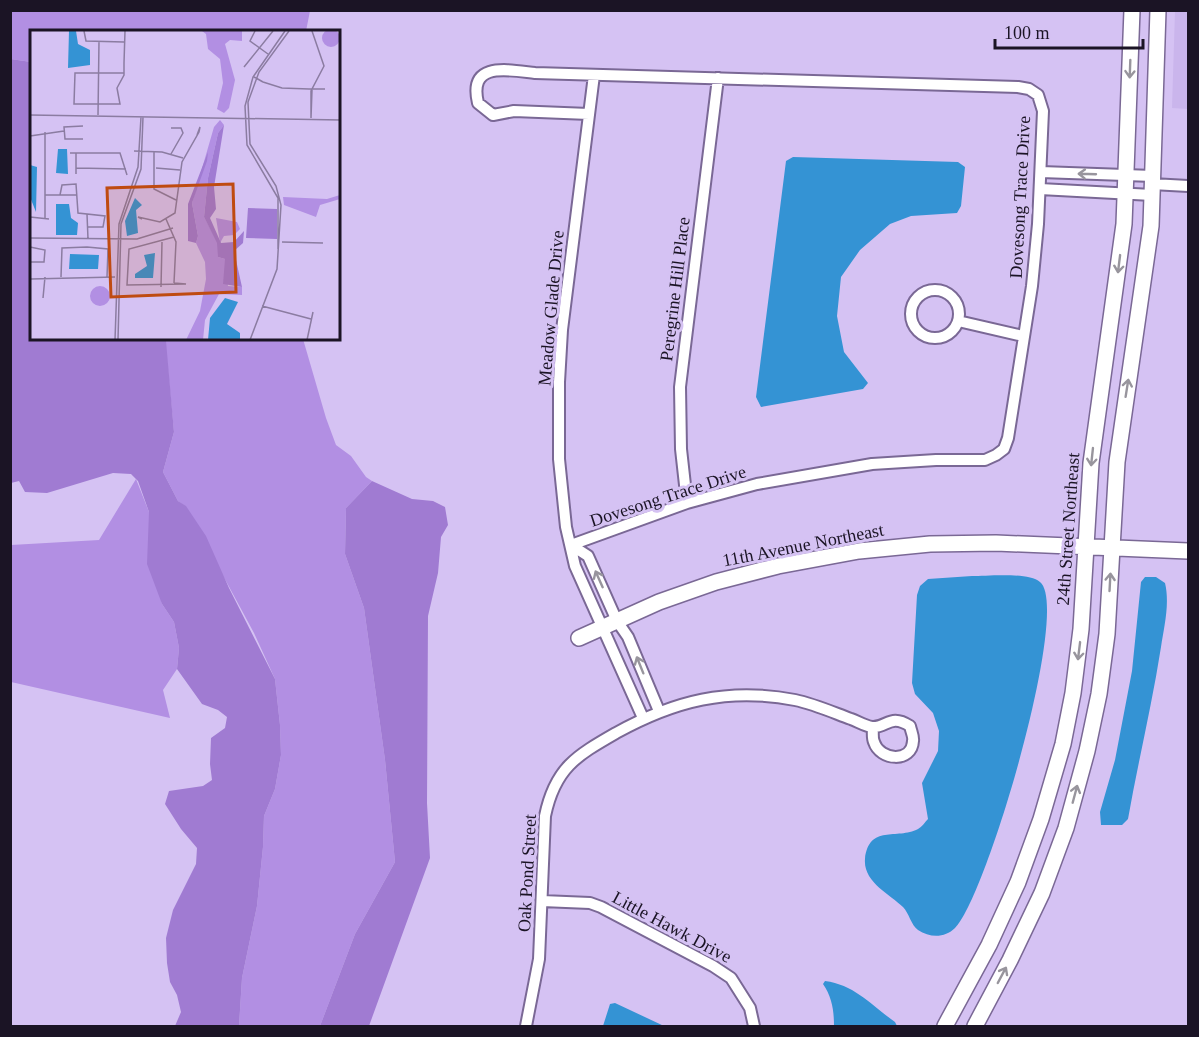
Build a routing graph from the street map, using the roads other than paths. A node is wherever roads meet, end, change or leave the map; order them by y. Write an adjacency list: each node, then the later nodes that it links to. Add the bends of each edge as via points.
1 (1132, 10): 7 (street, 24th Street Northeast, one-way to 7)
2 (1158, 10): 8 (street)
3 (594, 75): 4 (street, Dovesong Trace Drive); 5 (street, Meadow Glade Drive); 5 (street, Dovesong Trace Drive, via 490,70 475,92 477,103 494,115 514,111)
4 (718, 78): 6 (street, Dovesong Trace Drive, via 1029,89 1038,95 1043,111); 14 (street, Peregrine Hill Place, via 680,387)
5 (589, 114): 15 (street, Meadow Glade Drive, via 559,382 559,459 566,527)
6 (1041, 172): 7 (street, one-way to 6); 10 (street, Dovesong Trace Drive)
7 (1126, 175): 8 (street); 11 (street, 24th Street Northeast)
8 (1152, 185): 9 (street); 11 (street); 17 (street, one-way to 8, via 1117,462 1140,307)
9 (1188, 186)
10 (1040, 189): 11 (street); 13 (street, Dovesong Trace Drive, via 1032,286)
11 (1126, 193): 16 (street, 24th Street Northeast, one-way to 16, via 1115,302 1091,463)
12 (958, 321): 12 (street, via 958,306 941,291 925,292 911,309 914,325 925,336 948,334); 13 (street)
13 (1023, 336): 14 (street, Dovesong Trace Drive, via 1008,438 996,455 985,460 872,464 757,484)
14 (687, 503): 15 (street, Dovesong Trace Drive)
15 (572, 545): 19 (street, one-way to 15, via 588,556); 20 (street, Meadow Glade Drive, via 575,566)
16 (1087, 547): 17 (street, 11th Avenue Northeast); 19 (street, 11th Avenue Northeast, via 930,544 859,551 716,582); 28 (street, 24th Street Northeast, one-way to 28, via 1073,693 1041,819 990,945)
17 (1112, 548): 18 (street, 11th Avenue Northeast); 29 (street, one-way to 17, via 1042,892 1066,828 1099,694)
18 (1188, 551)
19 (617, 621): 20 (street, 11th Avenue Northeast); 22 (street, one-way to 19)
20 (602, 627): 21 (street, 11th Avenue Northeast); 23 (street, Meadow Glade Drive)
21 (579, 638)
22 (659, 711): 23 (street, Oak Pond Street); 24 (street, Oak Pond Street, via 700,699 764,695 796,700)
23 (644, 718): 25 (street, Oak Pond Street, via 578,756 560,775 549,796 545,816)
24 (873, 727)
25 (542, 901): 26 (street, Oak Pond Street, via 539,959); 27 (street, Little Hawk Drive, via 601,907 713,966 732,978 750,1008)
26 (526, 1026)
27 (754, 1026)
28 (945, 1026)
29 (975, 1026)

